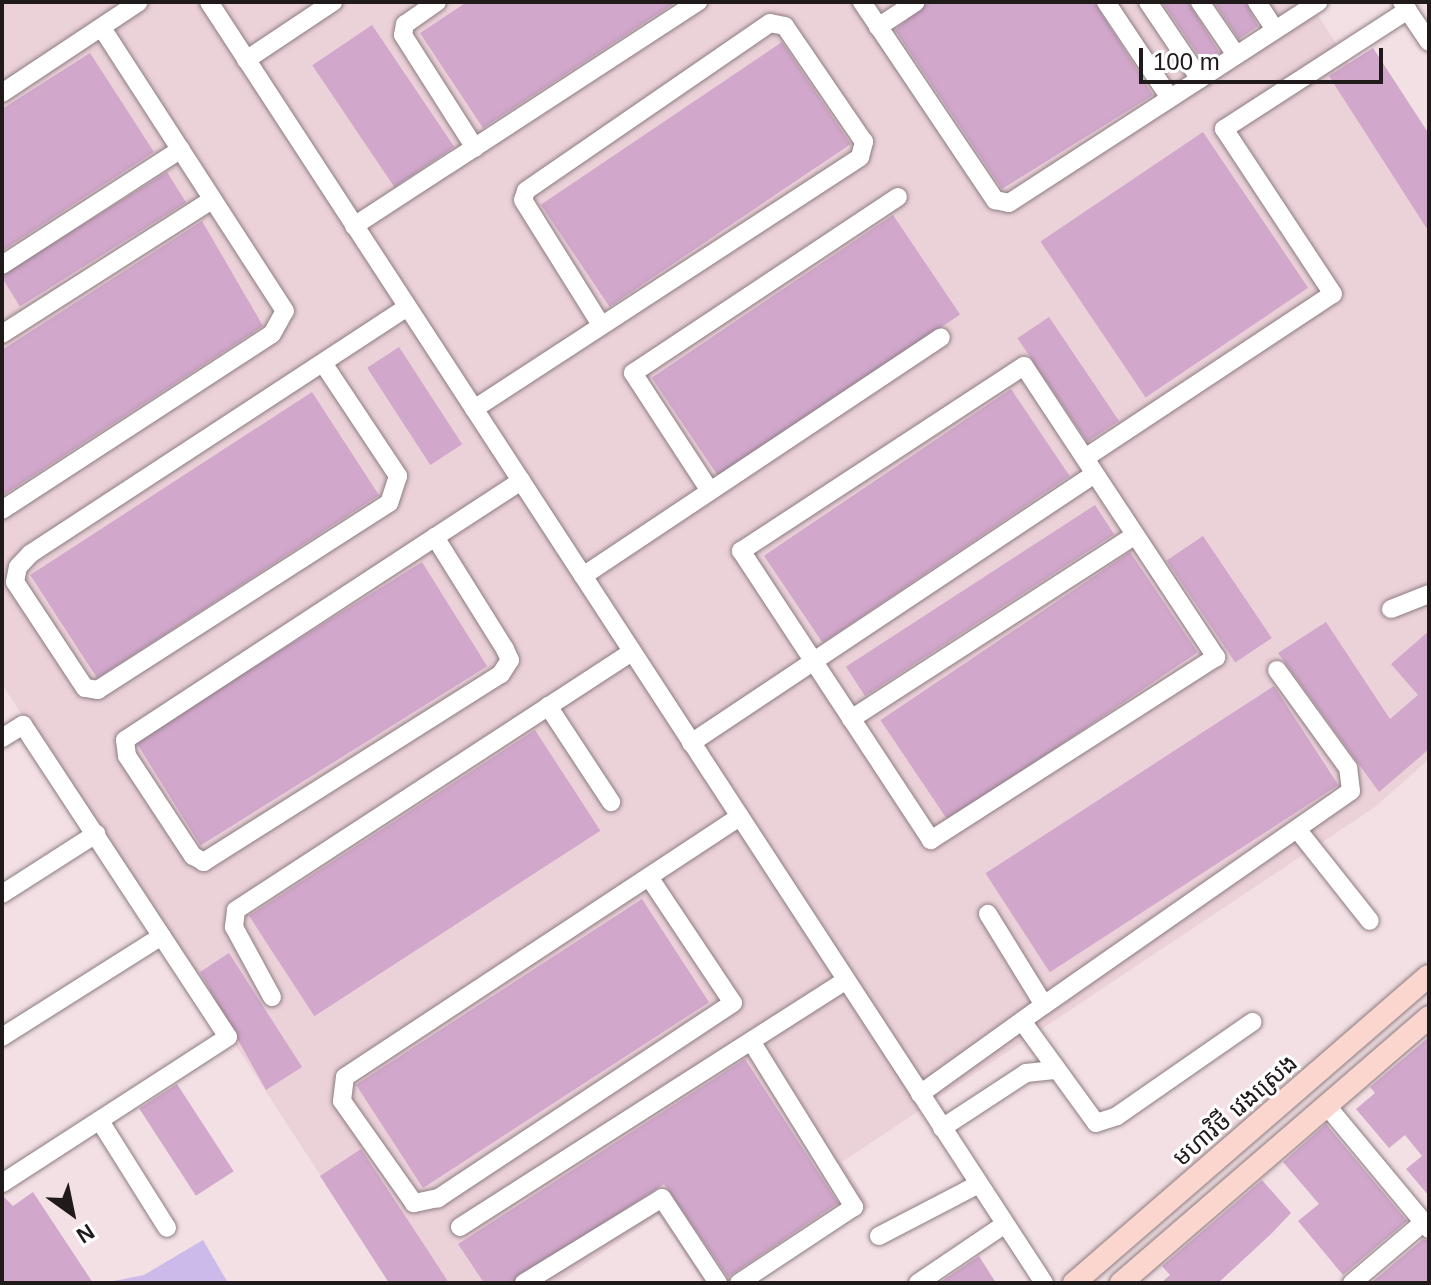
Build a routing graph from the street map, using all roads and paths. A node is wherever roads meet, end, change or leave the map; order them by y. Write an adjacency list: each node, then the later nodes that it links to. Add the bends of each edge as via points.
1 (139, 2): 15 (street)
2 (209, 2): 19 (street)
3 (333, 2): 19 (street)
4 (437, 2): 23 (street, via 405,24 403,35)
5 (698, 2): 23 (street)
6 (862, 2): 14 (street)
7 (916, 2): 14 (street)
8 (1106, 2): 22 (street)
9 (1148, 2): 20 (street)
10 (1200, 2): 18 (street)
11 (1257, 2): 16 (street)
12 (1317, 2): 16 (street)
13 (1405, 6): 17 (street); 35 (street, via 1224,129 1333,294)
14 (878, 27): 22 (street, via 995,200 1009,203)
15 (102, 28): 21 (street); 24 (street)
16 (1275, 30): 18 (street)
17 (1429, 42)
18 (1236, 55): 20 (street)
19 (246, 60): 27 (street)
20 (1200, 79): 22 (street)
21 (2, 93)
22 (1170, 98)
23 (475, 148): 27 (street)
24 (181, 149): 26 (street); 28 (street)
25 (898, 197): 38 (street, via 633,373)
26 (213, 199): 31 (street); 39 (street, via 285,311 282,320)
27 (354, 226): 29 (street)
28 (2, 265)
29 (407, 307): 33 (street); 34 (street)
30 (601, 325): 30 (street, via 523,200 526,191 770,23 785,26 864,142 860,157); 34 (street)
31 (2, 334)
32 (941, 337): 38 (street)
33 (323, 363): 33 (street, via 18,567 15,582 85,688 98,690 389,503 398,476)
34 (474, 409): 37 (street)
35 (1085, 458): 36 (street); 46 (street, via 1024,366 741,551)
36 (1095, 474): 40 (street); 46 (street)
37 (521, 481): 41 (street); 42 (street)
38 (710, 491): 42 (street)
39 (2, 510)
40 (1135, 535): 49 (street); 49 (street, via 1216,657 931,840)
41 (435, 537): 41 (street, via 125,740 127,756 193,856 204,862 501,674 510,660 505,649)
42 (583, 576): 45 (street)
43 (1429, 594): 44 (street)
44 (1391, 609)
45 (632, 652): 48 (street); 51 (street)
46 (814, 662): 49 (street); 51 (street)
47 (1277, 670): 54 (street, via 1355,782)
48 (548, 706): 52 (street); 63 (street, via 236,910 234,927)
49 (851, 719)
50 (2, 738): 55 (street, via 23,725)
51 (691, 743): 53 (street)
52 (611, 802)
53 (740, 817): 56 (street); 62 (street)
54 (1297, 829): 59 (street); 64 (street)
55 (96, 834): 57 (street); 60 (street)
56 (649, 877): 56 (street, via 345,1077 342,1101 414,1203 438,1198 733,1003)
57 (2, 894)
58 (988, 914): 64 (street)
59 (1370, 921)
60 (162, 936): 68 (street); 73 (street, via 228,1037)
61 (1429, 976): 87 (main road, មហាវិថី វេងស្រេង)
62 (846, 980): 69 (street); 71 (street)
63 (272, 997)
64 (1044, 1005): 66 (street)
65 (1429, 1017): 72 (main road)
66 (1022, 1021): 70 (street); 71 (street)
67 (1252, 1022): 70 (street, via 1117,1116 1096,1123)
68 (2, 1037)
69 (751, 1041): 79 (street); 84 (street, via 854,1207)
70 (1057, 1070): 74 (street, via 1026,1073)
71 (920, 1094): 74 (street)
72 (1327, 1106): 78 (street); 88 (main road)
73 (100, 1121): 75 (street); 80 (street)
74 (942, 1128): 76 (street)
75 (2, 1183)
76 (979, 1184): 77 (street); 81 (street)
77 (1005, 1224): 85 (street); 86 (street)
78 (1426, 1226): 89 (street)
79 (460, 1227)
80 (167, 1228)
81 (879, 1236)
82 (524, 1283): 83 (street, via 662,1198)
83 (718, 1283)
84 (739, 1283)
85 (918, 1283)
86 (1044, 1283)
87 (1074, 1283)
88 (1121, 1283)
89 (1352, 1283)

